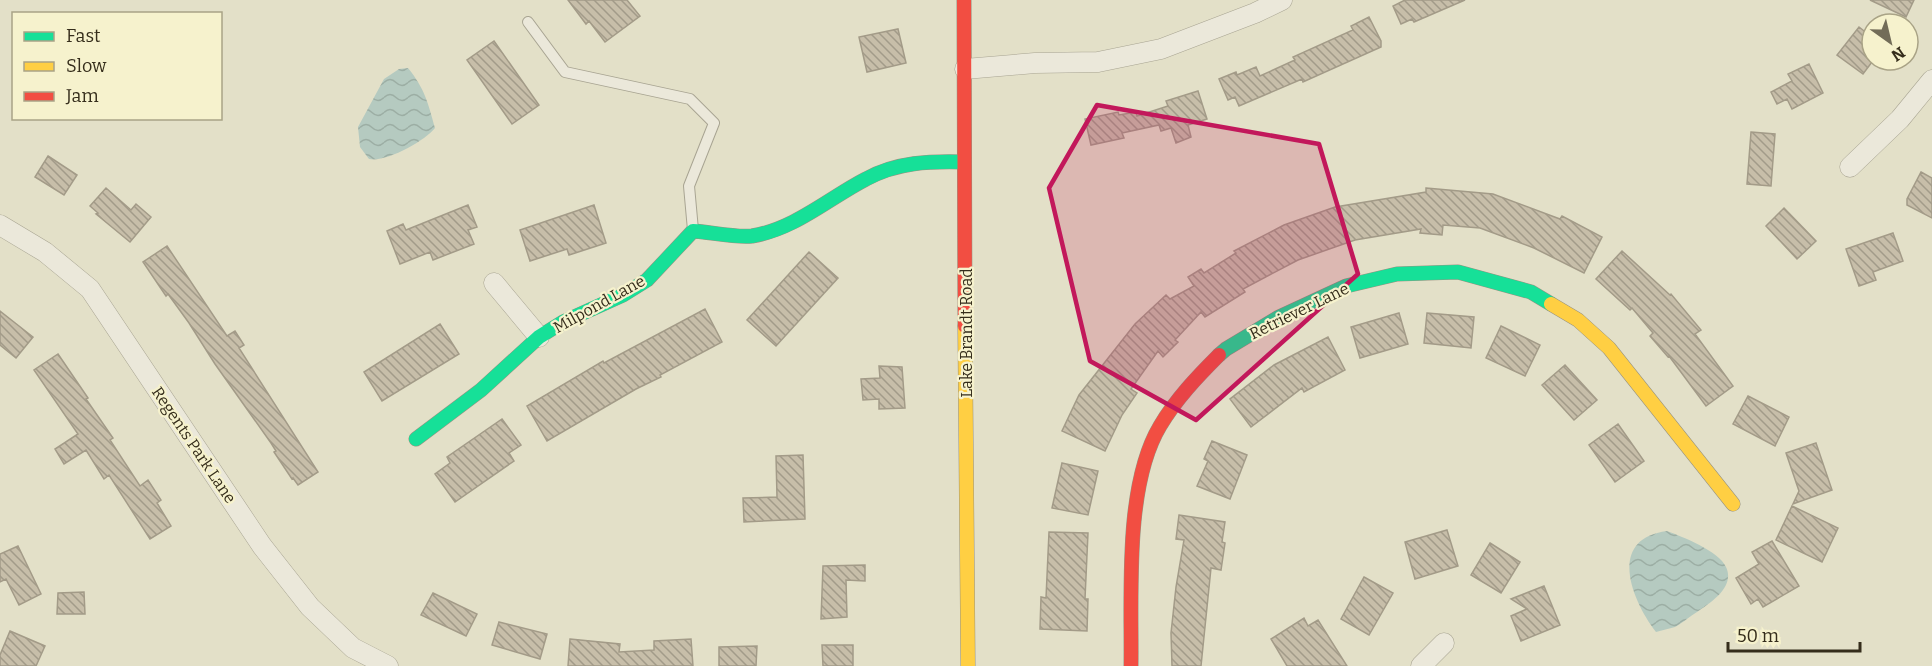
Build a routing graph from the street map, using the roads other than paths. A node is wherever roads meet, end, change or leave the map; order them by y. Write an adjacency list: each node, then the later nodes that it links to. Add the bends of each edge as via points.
1 (964, 0): 4 (street, Lake Brandt Road)
2 (1282, 0): 4 (street, via 1161,49 1098,62)
3 (528, 22): 9 (lane, via 565,72 690,99 714,123 689,186)
4 (965, 69): 6 (street, Lake Brandt Road)
5 (1932, 80): 7 (street, via 1900,119)
6 (964, 162): 9 (street, via 927,161 893,168 867,178 807,215 751,236); 16 (street, Lake Brandt Road)
7 (1850, 167)
8 (0, 225): 15 (street, Regents Park Lane, via 45,252 90,289 282,572 310,607 353,648)
9 (693, 231): 11 (street, Milpond Lane, via 647,280)
10 (494, 283): 11 (street)
11 (539, 337): 12 (street, Milpond Lane, via 481,390)
12 (416, 439)
13 (1733, 504): 17 (street, Retriever Lane, via 1609,348 1578,320 1531,292 1458,272 1397,274 1346,286 1279,317 1226,349 1187,387 1159,427 1140,476 1133,539)
14 (1444, 643): 18 (street)
15 (388, 666)
16 (968, 666)
17 (1131, 666)
18 (1421, 666)

